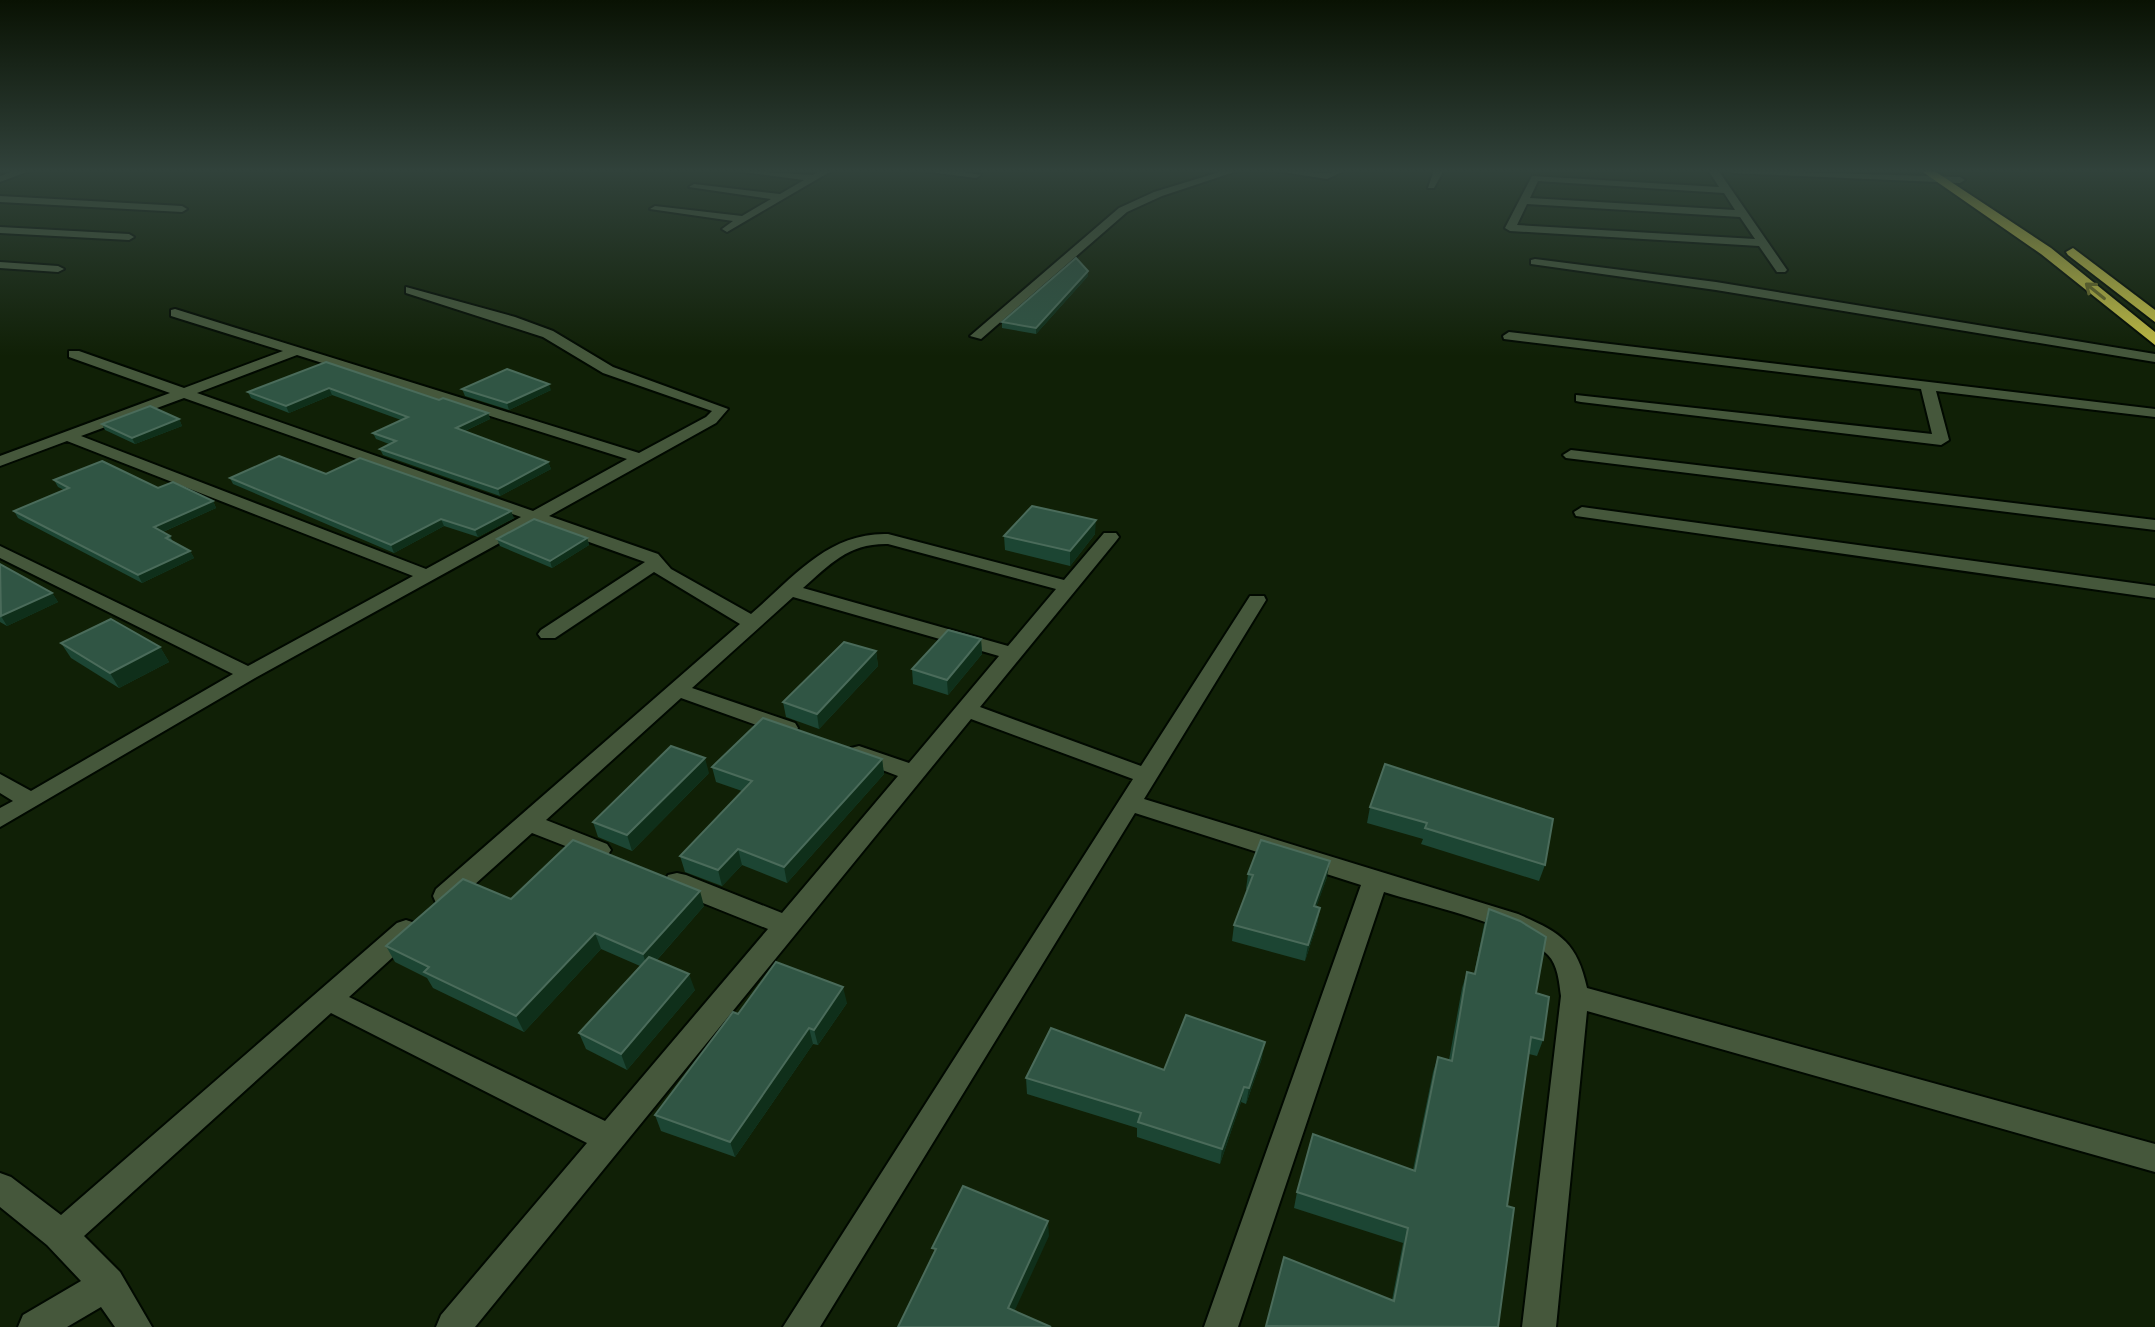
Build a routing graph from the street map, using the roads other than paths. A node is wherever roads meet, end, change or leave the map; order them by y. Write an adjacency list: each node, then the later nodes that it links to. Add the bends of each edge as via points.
1 (36, 232): 7 (street)
2 (1097, 232): 16 (street)
3 (1576, 232): 8 (street)
4 (1755, 232): 8 (street)
5 (2019, 232): 18 (highway, one-way to 5)
6 (2041, 232): 15 (highway)
7 (129, 237)
8 (1763, 243): 12 (street)
9 (1535, 262): 21 (street)
10 (0, 265): 11 (street)
11 (58, 269)
12 (1781, 270)
13 (410, 290): 28 (street, via 548,334 608,370 721,409)
14 (175, 313): 19 (street)
15 (2155, 317)
16 (976, 336)
17 (1509, 336): 22 (street)
18 (2155, 340)
19 (296, 351): 23 (street); 28 (street)
20 (74, 354): 23 (street)
21 (2155, 358)
22 (1927, 385): 24 (street, via 1941,440); 25 (street)
23 (184, 392): 26 (street); 31 (street)
24 (1581, 398)
25 (2155, 413)
26 (67, 436): 29 (street); 36 (street)
27 (1571, 455): 32 (street)
28 (642, 459): 31 (street)
29 (0, 461)
30 (1582, 512): 39 (street)
31 (538, 517): 35 (street, via 643,554); 36 (street)
32 (2155, 525)
33 (1110, 537): 37 (street)
34 (0, 551): 44 (street)
35 (654, 563): 41 (street); 42 (street)
36 (426, 575): 44 (street)
37 (1069, 587): 38 (street, via 869,538 835,550); 43 (street)
38 (789, 590): 41 (street); 43 (street)
39 (2155, 592)
40 (1257, 600): 50 (street)
41 (752, 623): 45 (street)
42 (548, 634)
43 (1013, 654): 46 (street)
44 (248, 674): 52 (street)
45 (677, 690): 47 (street); 55 (street)
46 (967, 710): 49 (street); 50 (street)
47 (811, 736)
48 (840, 747): 49 (street)
49 (914, 773): 59 (street)
50 (1147, 776): 53 (street)
51 (0, 782): 52 (street)
52 (30, 801): 54 (street)
53 (1129, 803): 58 (street); 70 (street)
54 (0, 819)
55 (528, 822): 56 (street); 61 (street)
56 (614, 856)
57 (658, 874): 59 (street)
58 (1376, 878): 60 (street, via 1509,921 1553,942 1570,964); 71 (street)
59 (787, 926): 62 (street)
60 (1575, 996): 63 (street); 72 (street)
61 (328, 999): 62 (street); 65 (street)
62 (610, 1139): 69 (street)
63 (2155, 1158)
64 (0, 1188): 65 (street)
65 (61, 1236): 66 (street)
66 (108, 1284): 67 (street); 68 (street)
67 (35, 1327)
68 (135, 1327)
69 (453, 1327)
70 (800, 1327)
71 (1221, 1327)
72 (1539, 1327)

